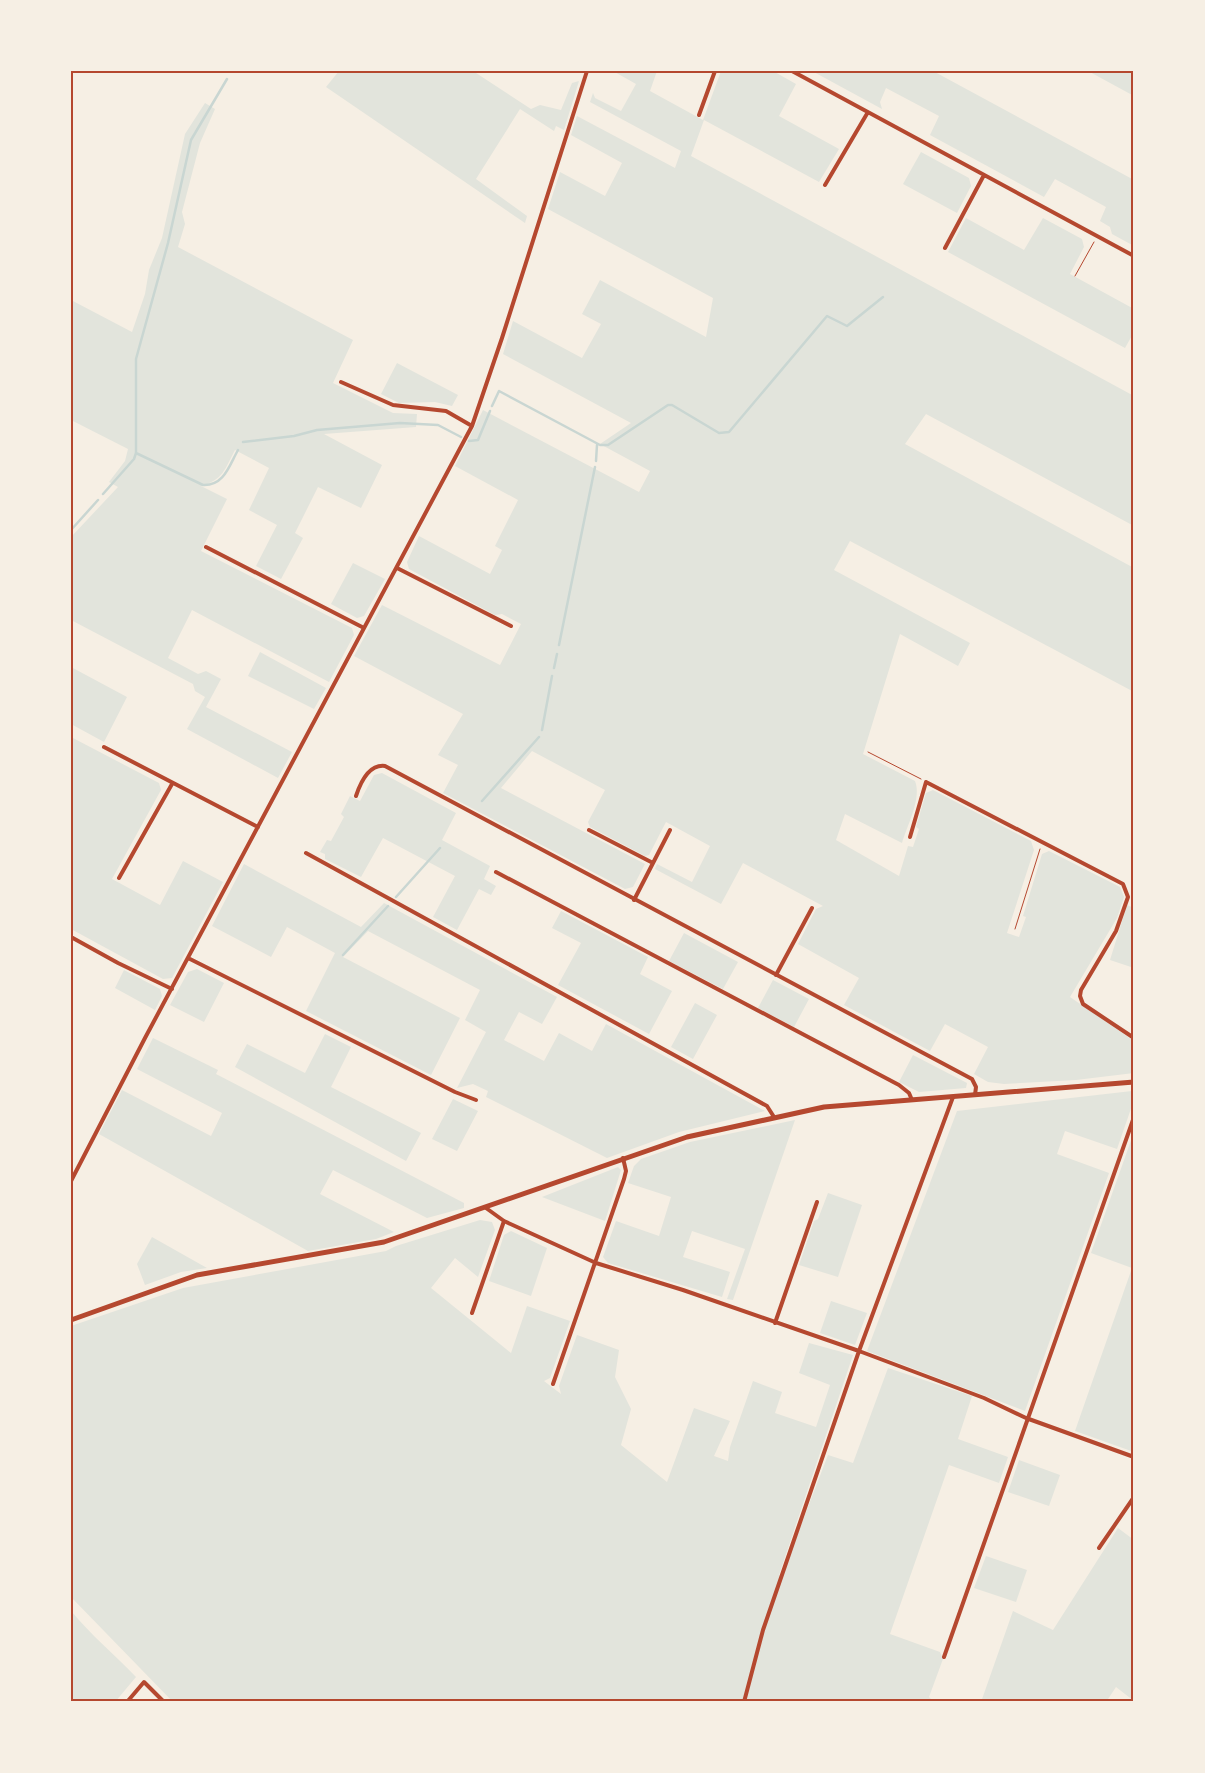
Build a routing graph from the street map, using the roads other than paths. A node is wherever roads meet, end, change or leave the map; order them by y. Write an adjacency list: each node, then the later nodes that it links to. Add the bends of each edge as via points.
1 (587, 71): 11 (street)
2 (715, 71): 5 (street)
3 (792, 71): 4 (street)
4 (868, 112): 6 (street); 7 (street)
5 (699, 115)
6 (984, 175): 8 (street); 9 (street)
7 (825, 185)
8 (945, 248)
9 (1134, 256)
10 (341, 382): 11 (street, via 393,405 446,411)
11 (472, 426): 13 (street)
12 (206, 547): 15 (street)
13 (397, 568): 14 (street); 15 (street)
14 (511, 626)
15 (364, 628): 19 (street)
16 (104, 747): 17 (street)
17 (172, 784): 19 (street); 26 (street)
18 (356, 796): 27 (street, via 366,776 373,769 385,766)
19 (258, 827): 30 (street)
20 (589, 830): 24 (street)
21 (670, 830): 24 (street)
22 (910, 836): 33 (street, via 926,782 1123,884 1128,897 1116,931 1080,990 1080,996 1084,1004)
23 (306, 854): 39 (street, via 767,1106)
24 (653, 863): 27 (street)
25 (496, 872): 38 (street, via 899,1085)
26 (119, 878)
27 (634, 900): 31 (street)
28 (812, 908): 31 (street)
29 (71, 937): 32 (street)
30 (188, 958): 32 (street); 37 (street)
31 (776, 975): 35 (street, via 972,1079)
32 (172, 989): 42 (street)
33 (1134, 1038)
34 (1134, 1082): 35 (street)
35 (975, 1095): 36 (street)
36 (953, 1097): 38 (street); 50 (street)
37 (476, 1100)
38 (912, 1100): 39 (street, via 824,1107)
39 (774, 1116): 41 (street, via 687,1137)
40 (1134, 1117): 52 (street)
41 (623, 1158): 44 (street); 46 (street, via 624,1179)
42 (71, 1181)
43 (817, 1202): 49 (street)
44 (486, 1208): 45 (street); 48 (street, via 371,1245 197,1275)
45 (504, 1221): 46 (street); 47 (street)
46 (596, 1263): 49 (street); 51 (street)
47 (472, 1313)
48 (71, 1320)
49 (775, 1323): 50 (street)
50 (859, 1350): 52 (street, via 984,1398); 59 (street, via 763,1630)
51 (553, 1384)
52 (1026, 1418): 53 (street); 56 (street)
53 (1134, 1457)
54 (1134, 1497): 55 (street)
55 (1099, 1548)
56 (944, 1657)
57 (127, 1702): 58 (street, via 144,1682)
58 (164, 1702)
59 (744, 1702)

